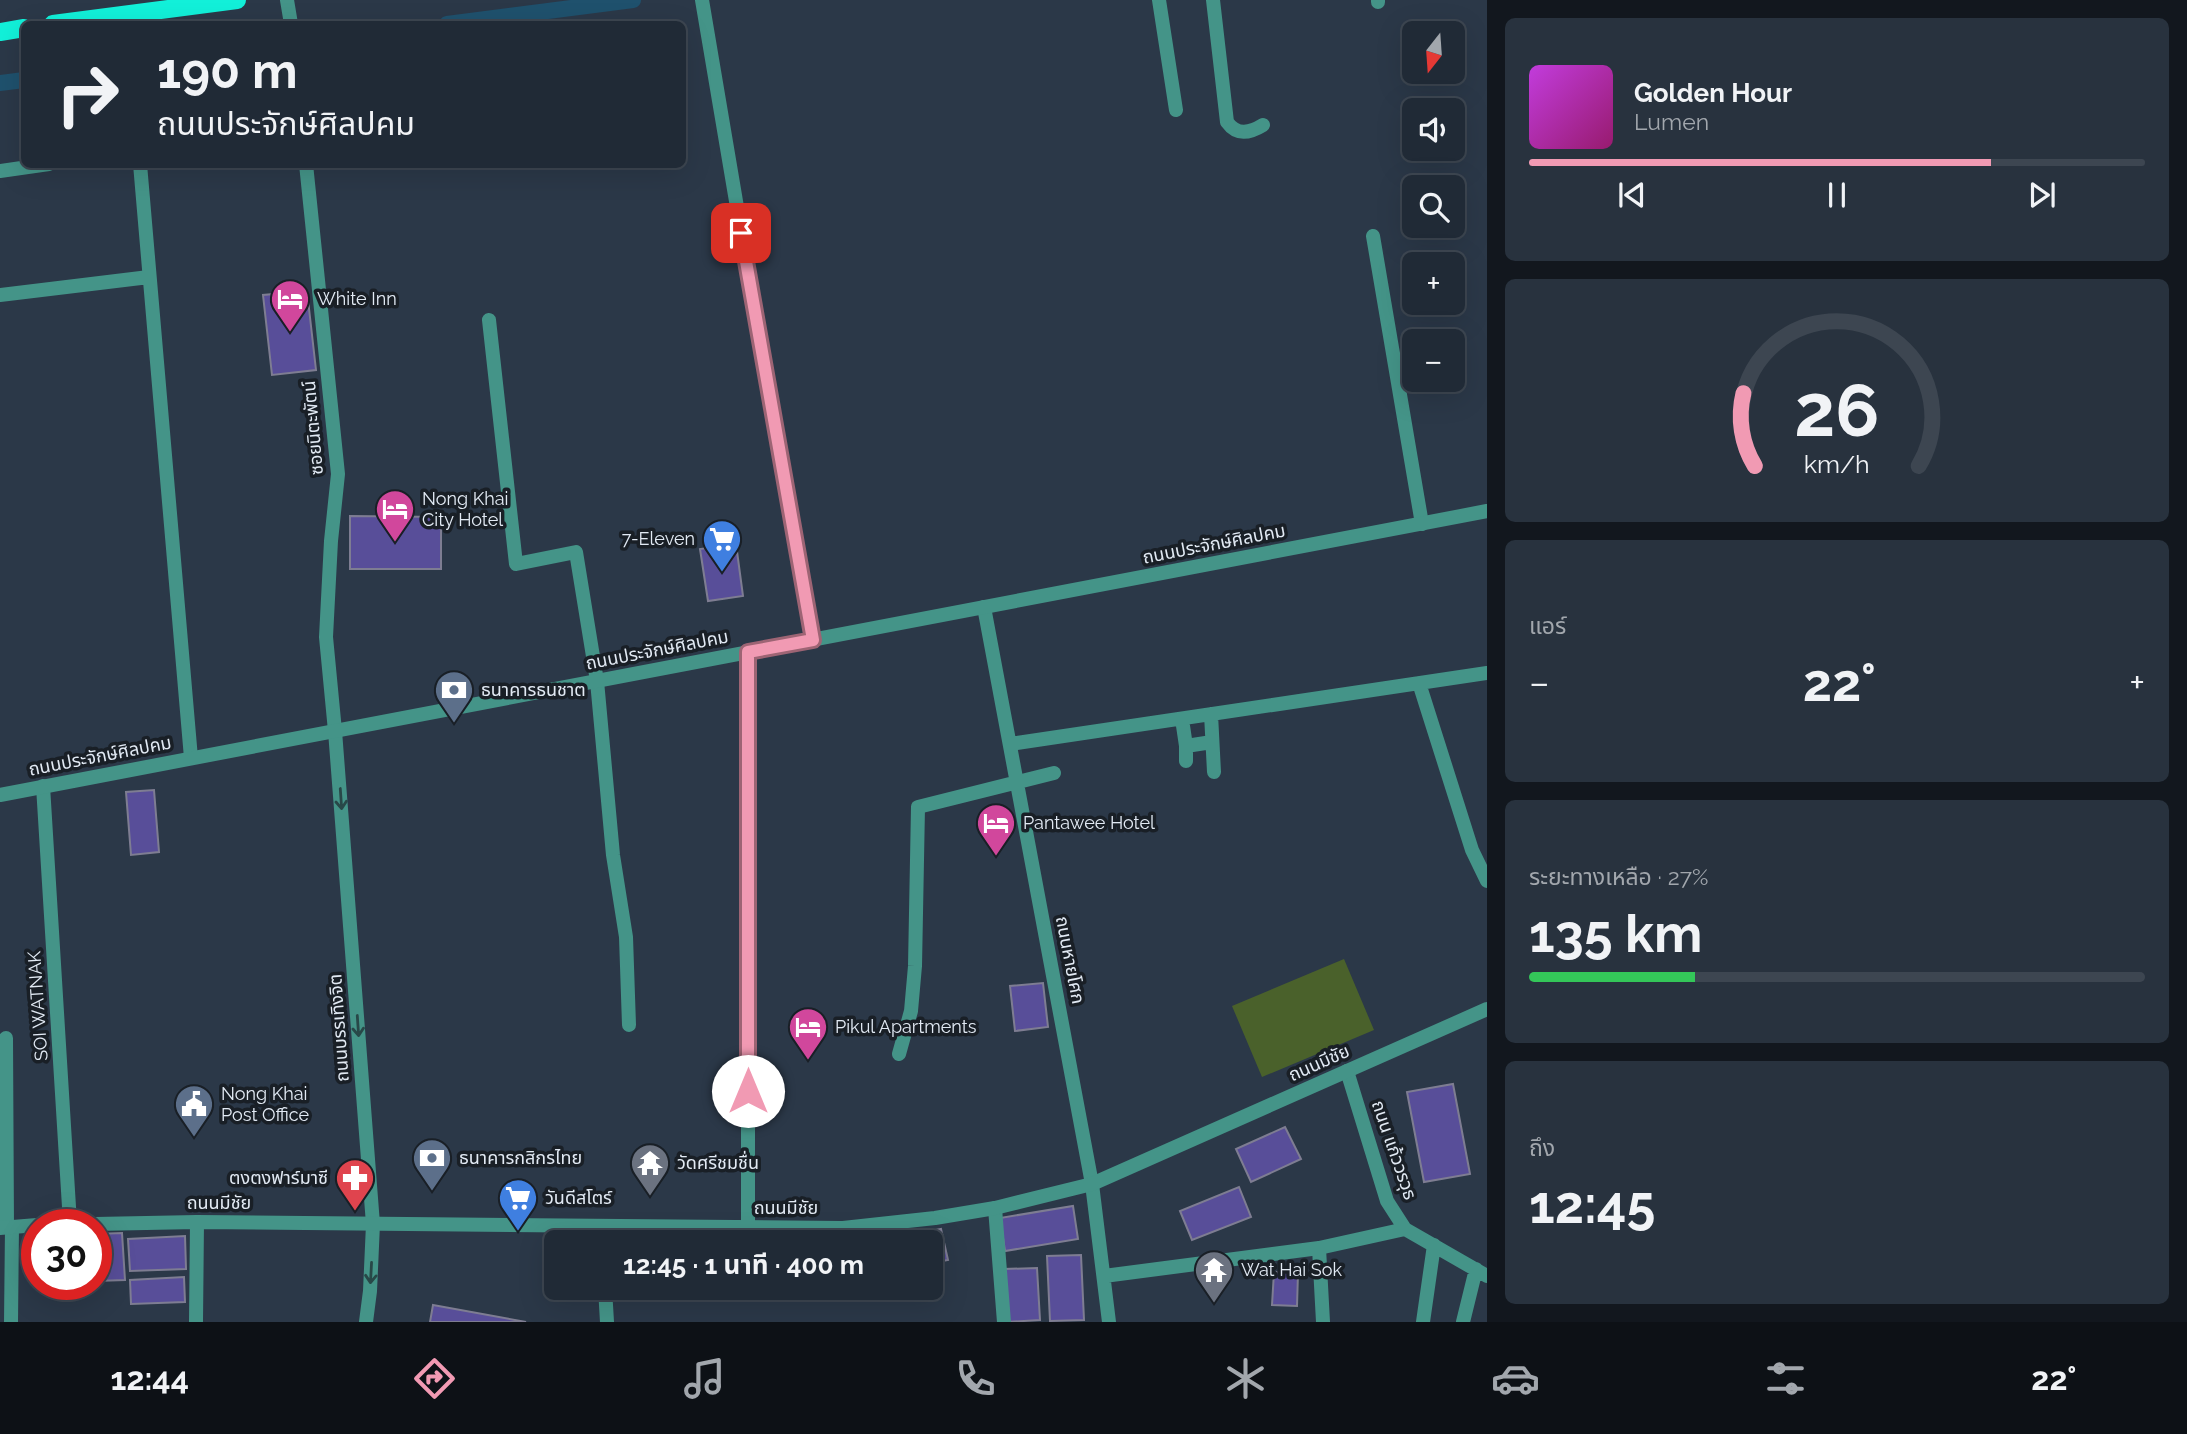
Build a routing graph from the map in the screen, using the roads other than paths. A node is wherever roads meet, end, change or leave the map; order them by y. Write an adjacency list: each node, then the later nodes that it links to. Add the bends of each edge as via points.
1 (237, 0): 6 (main road)
2 (287, 0): 8 (street)
3 (1159, 0): 11 (street)
4 (1213, 0): 12 (street, via 1227,121 1244,132)
5 (703, 3): 24 (street)
6 (127, 20): 7 (main road)
7 (108, 21)
8 (290, 21)
9 (21, 28): 10 (main road)
10 (0, 32)
11 (1176, 110)
12 (1263, 125)
13 (21, 168): 16 (street)
14 (140, 168): 18 (street)
15 (306, 168): 31 (street, ซอยนิตะพัตน์, via 338,474 326,638)
16 (0, 171)
17 (1373, 236): 22 (street)
18 (149, 277): 19 (street); 34 (street)
19 (0, 295)
20 (489, 320): 27 (street, via 516,564 576,552)
21 (1487, 511): 22 (street, ถนนประจักษ์ศิลปคม)
22 (1422, 524): 23 (street, ถนนประจักษ์ศิลปคม)
23 (984, 607): 24 (street, ถนนประจักษ์ศิลปคม); 33 (street, ถนนหายโศก)
24 (813, 640): 25 (street, ถนนประจักษ์ศิลปคม)
25 (748, 652): 27 (street, ถนนประจักษ์ศิลปคม); 54 (street)
26 (1487, 673): 28 (street)
27 (597, 681): 31 (street, ถนนประจักษ์ศิลปคม); 42 (street, via 625,937)
28 (1419, 683): 29 (street); 40 (street, via 1472,850)
29 (1211, 714): 30 (street); 32 (street)
30 (1182, 719): 32 (street, via 1186,754); 33 (street)
31 (335, 731): 34 (street, ถนนประจักษ์ศิลปคม); 51 (street, ถนนบรรเทิงจิต, one-way to 51)
32 (1212, 742): 35 (street)
33 (1010, 744): 37 (street, ถนนหายโศก)
34 (191, 758): 38 (street, ถนนประจักษ์ศิลปคม)
35 (1214, 772)
36 (1054, 773): 37 (street)
37 (1017, 781): 44 (street, via 918,807 915,966 911,1011); 46 (street, ถนนหายโศก)
38 (43, 786): 39 (street, ถนนประจักษ์ศิลปคม); 48 (street, SOI WATNAK)
39 (0, 795)
40 (1487, 881)
41 (1487, 1009): 45 (street, ถนนมีชัย)
42 (629, 1025)
43 (6, 1038): 53 (street)
44 (899, 1054)
45 (1347, 1071): 46 (street, ถนนมีชัย); 55 (street, ถนน แก้ววรวุธ, via 1387,1201)
46 (1092, 1184): 47 (street, ถนนมีชัย); 60 (street, ถนนหายโศก)
47 (995, 1208): 54 (street, ถนนมีชัย, via 844,1228); 66 (street)
48 (70, 1209)
49 (197, 1222): 50 (street, ถนนมีชัย); 51 (street, ถนนมีชัย); 63 (street)
50 (112, 1223)
51 (373, 1224): 52 (street, ถนนมีชัย); 64 (street, ถนนบรรเทิงจิต, one-way to 64)
52 (601, 1226): 54 (street, ถนนมีชัย); 56 (street)
53 (7, 1227): 62 (street)
54 (748, 1228)
55 (1405, 1229): 57 (street, ถนน แก้ววรวุธ); 58 (street)
56 (601, 1230)
57 (1434, 1245): 59 (street, ถนน แก้ววรวุธ); 69 (street)
58 (1319, 1248): 60 (street); 68 (street)
59 (1482, 1272): 70 (street)
60 (1104, 1276): 67 (street, ถนนหายโศก)
61 (606, 1300): 65 (street)
62 (11, 1322)
63 (196, 1322)
64 (366, 1322)
65 (607, 1322)
66 (1004, 1322)
67 (1110, 1322)
68 (1323, 1322)
69 (1423, 1322)
70 (1463, 1322)

